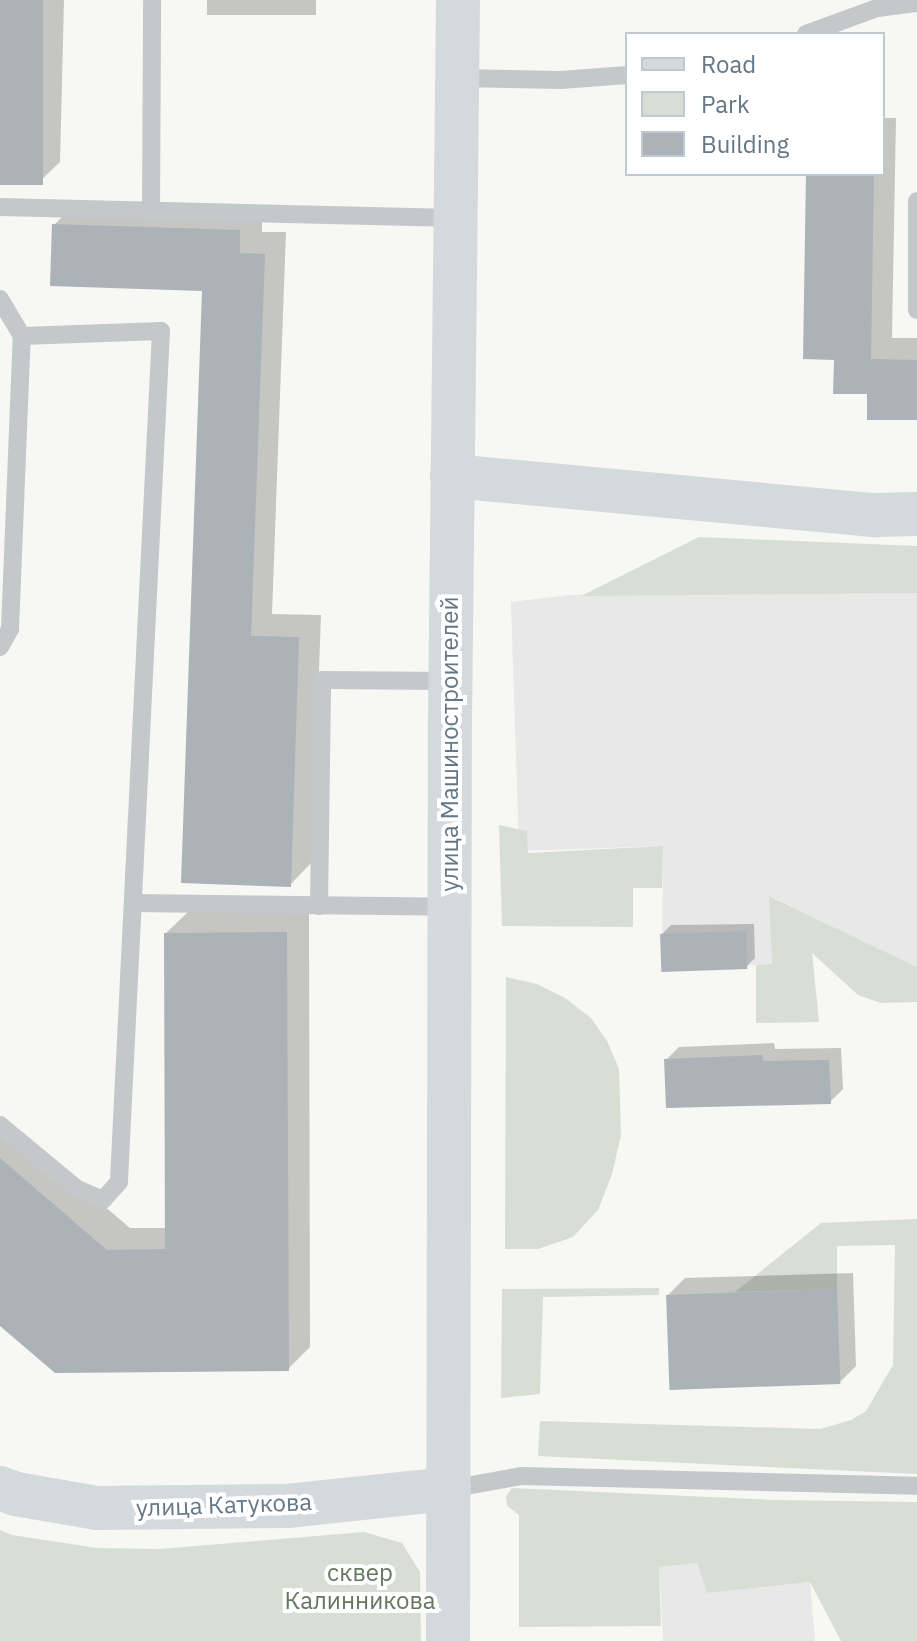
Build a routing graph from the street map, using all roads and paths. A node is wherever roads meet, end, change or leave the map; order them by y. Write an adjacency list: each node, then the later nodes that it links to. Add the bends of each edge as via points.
1 (152, 0): 10 (lane)
2 (458, 0): 7 (main road, улица Машиностроителей)
3 (917, 3): 4 (lane)
4 (877, 4): 5 (lane)
5 (811, 32)
6 (625, 75): 7 (lane)
7 (457, 78): 11 (main road, улица Машиностроителей)
8 (917, 201): 12 (lane)
9 (0, 207): 10 (lane)
10 (151, 211): 11 (lane)
11 (455, 218): 16 (main road, улица Машиностроителей)
12 (917, 221): 14 (lane)
13 (0, 299): 15 (lane)
14 (917, 310)
15 (22, 336): 18 (lane); 21 (lane, via 161,331)
16 (452, 476): 17 (main road, via 876,515); 20 (main road, улица Машиностроителей)
17 (917, 514)
18 (6, 561): 19 (lane, via 10,629)
19 (0, 647)
20 (450, 681): 22 (lane, via 322,680); 23 (main road, улица Машиностроителей)
21 (133, 903): 22 (lane); 24 (lane, via 119,1182 103,1200 77,1189)
22 (319, 906): 23 (lane)
23 (450, 907): 27 (main road, улица Машиностроителей)
24 (0, 1125)
25 (917, 1486): 27 (lane, via 521,1476)
26 (0, 1488): 27 (main road, улица Катукова, via 97,1508 287,1506)
27 (449, 1489): 28 (main road, улица Машиностроителей)
28 (448, 1641)

